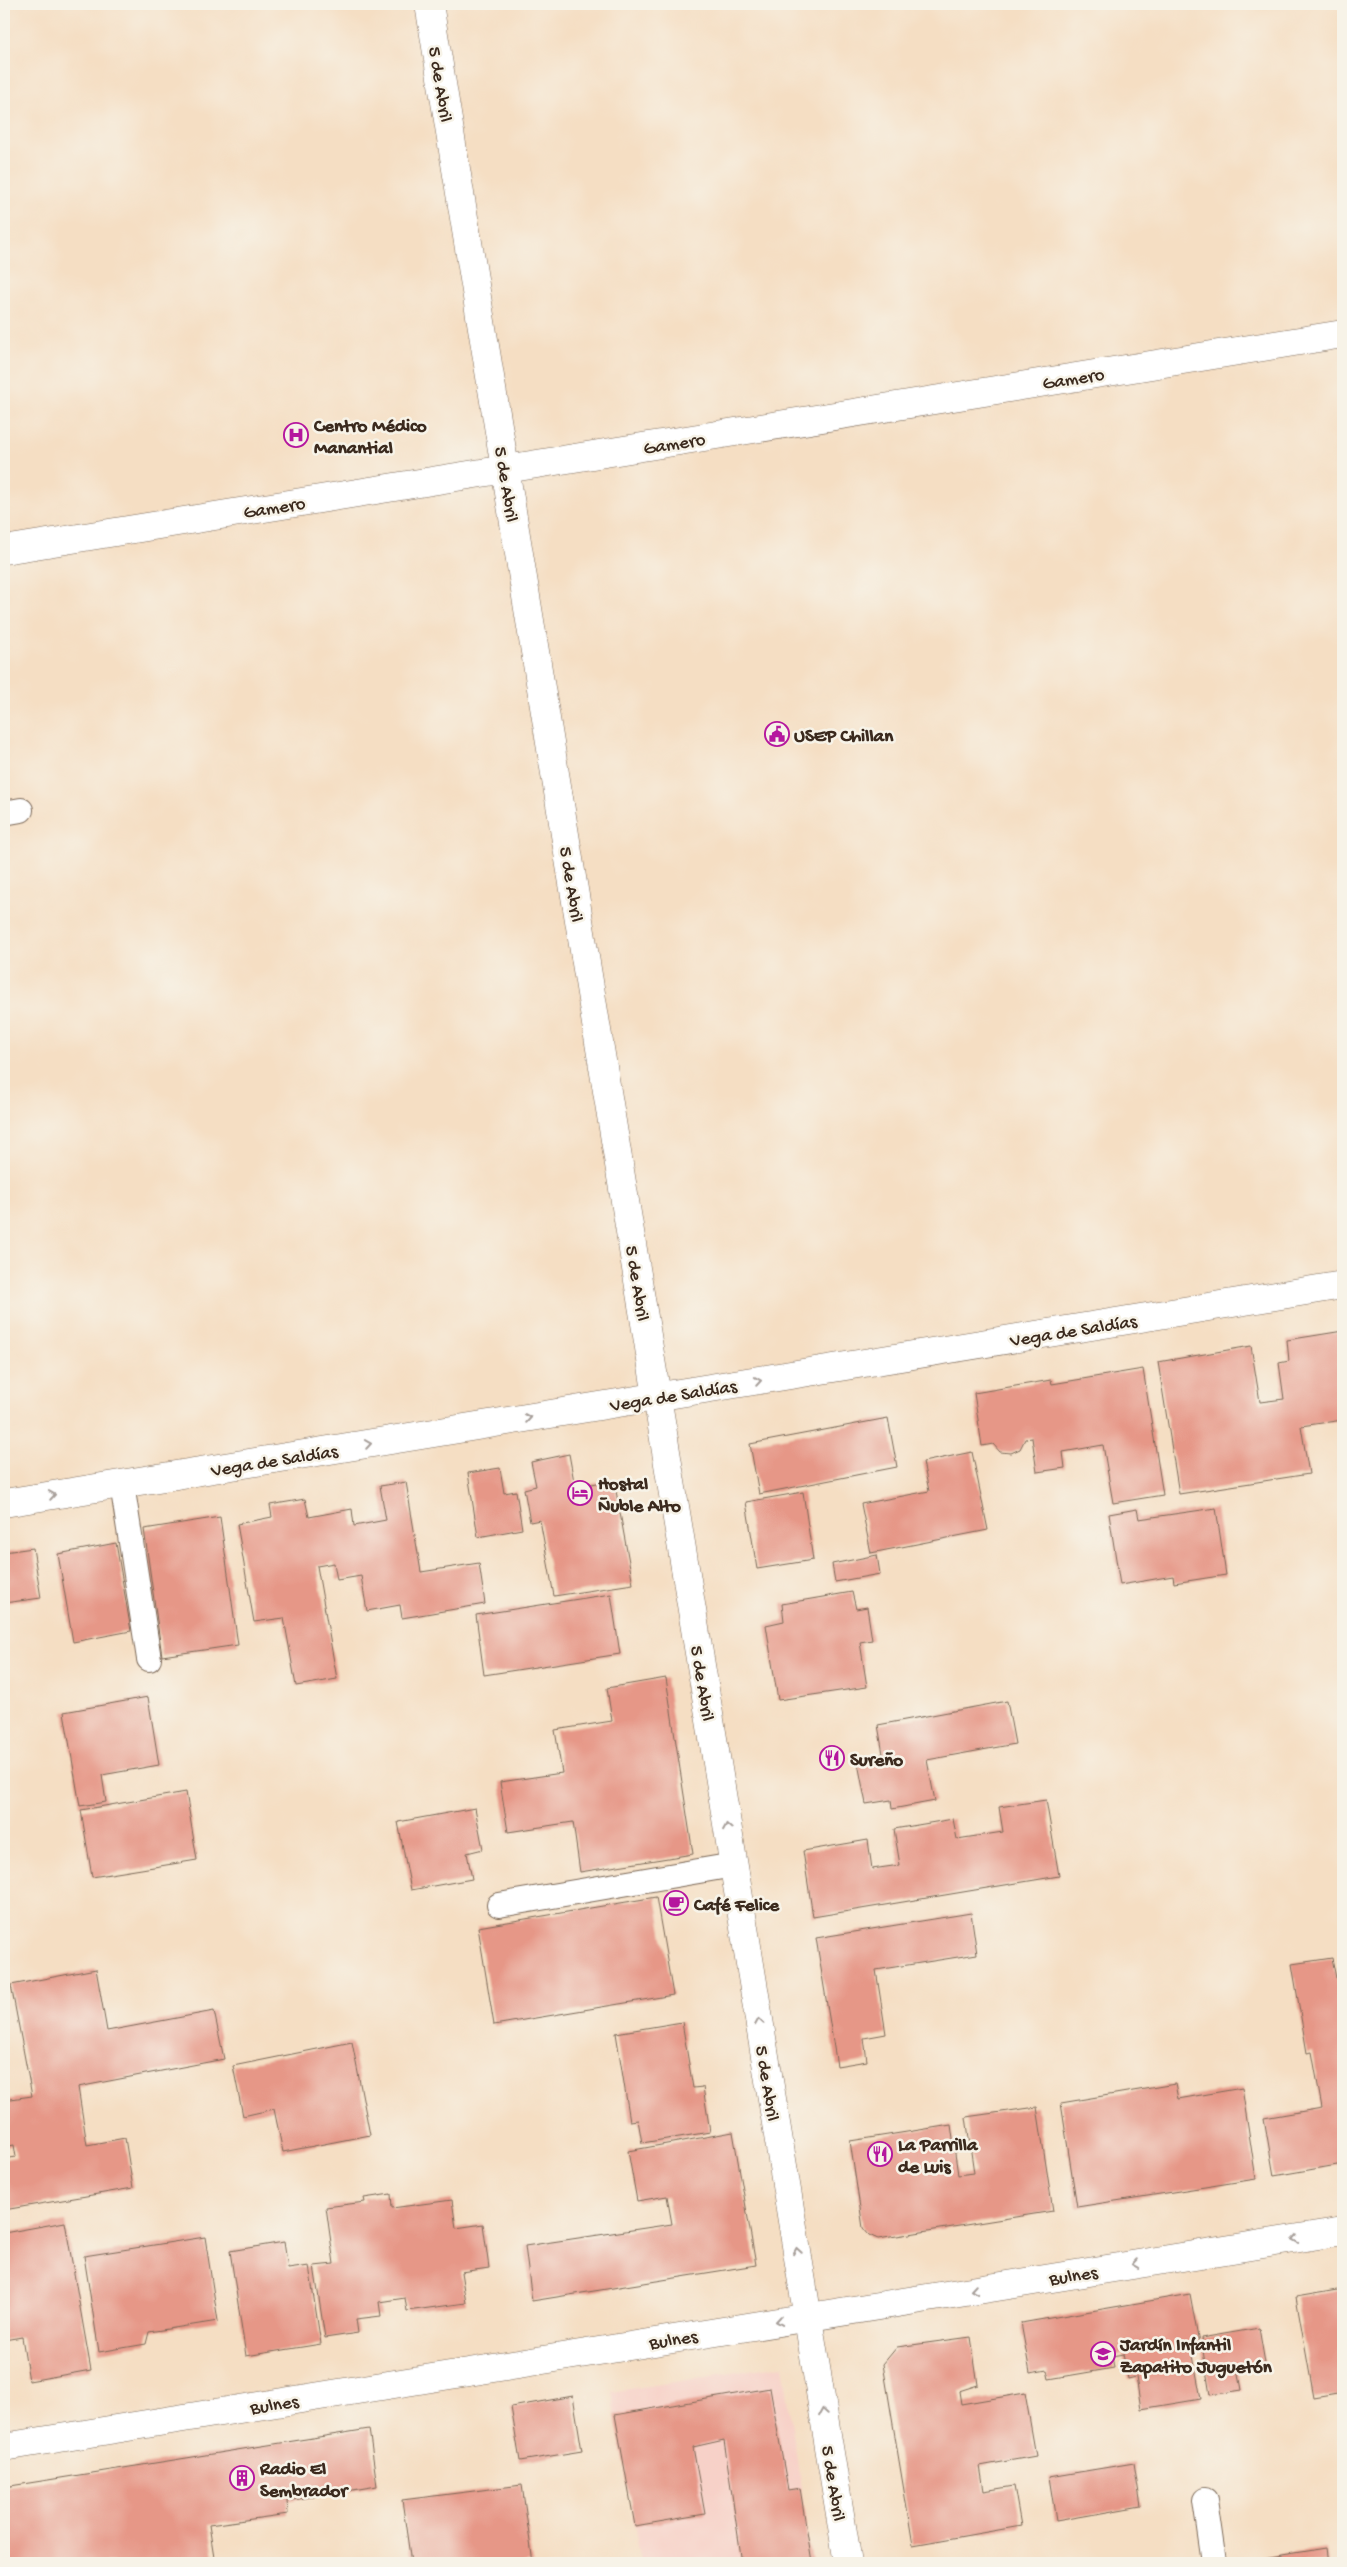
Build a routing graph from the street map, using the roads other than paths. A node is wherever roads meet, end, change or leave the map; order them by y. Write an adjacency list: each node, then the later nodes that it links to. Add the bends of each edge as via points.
1 (429, 4): 3 (street, 5 de Abril)
2 (1343, 334): 3 (street, Gamero)
3 (505, 469): 4 (street, Gamero); 6 (street, 5 de Abril)
4 (4, 550)
5 (1343, 1286): 6 (street, Vega de Saldías, one-way to 5)
6 (657, 1397): 7 (street, Vega de Saldías, one-way to 6); 10 (street, 5 de Abril, one-way to 6)
7 (122, 1484): 8 (street, Vega de Saldías, one-way to 7); 9 (lane)
8 (4, 1503)
9 (149, 1659)
10 (734, 1865): 11 (lane); 13 (street, 5 de Abril, one-way to 10)
11 (499, 1905)
12 (1343, 2231): 13 (street, Bulnes, one-way to 13)
13 (808, 2316): 14 (street, Bulnes, one-way to 14); 16 (street, 5 de Abril, one-way to 13)
14 (4, 2447)
15 (1205, 2500): 17 (lane)
16 (848, 2563)
17 (1214, 2563)

